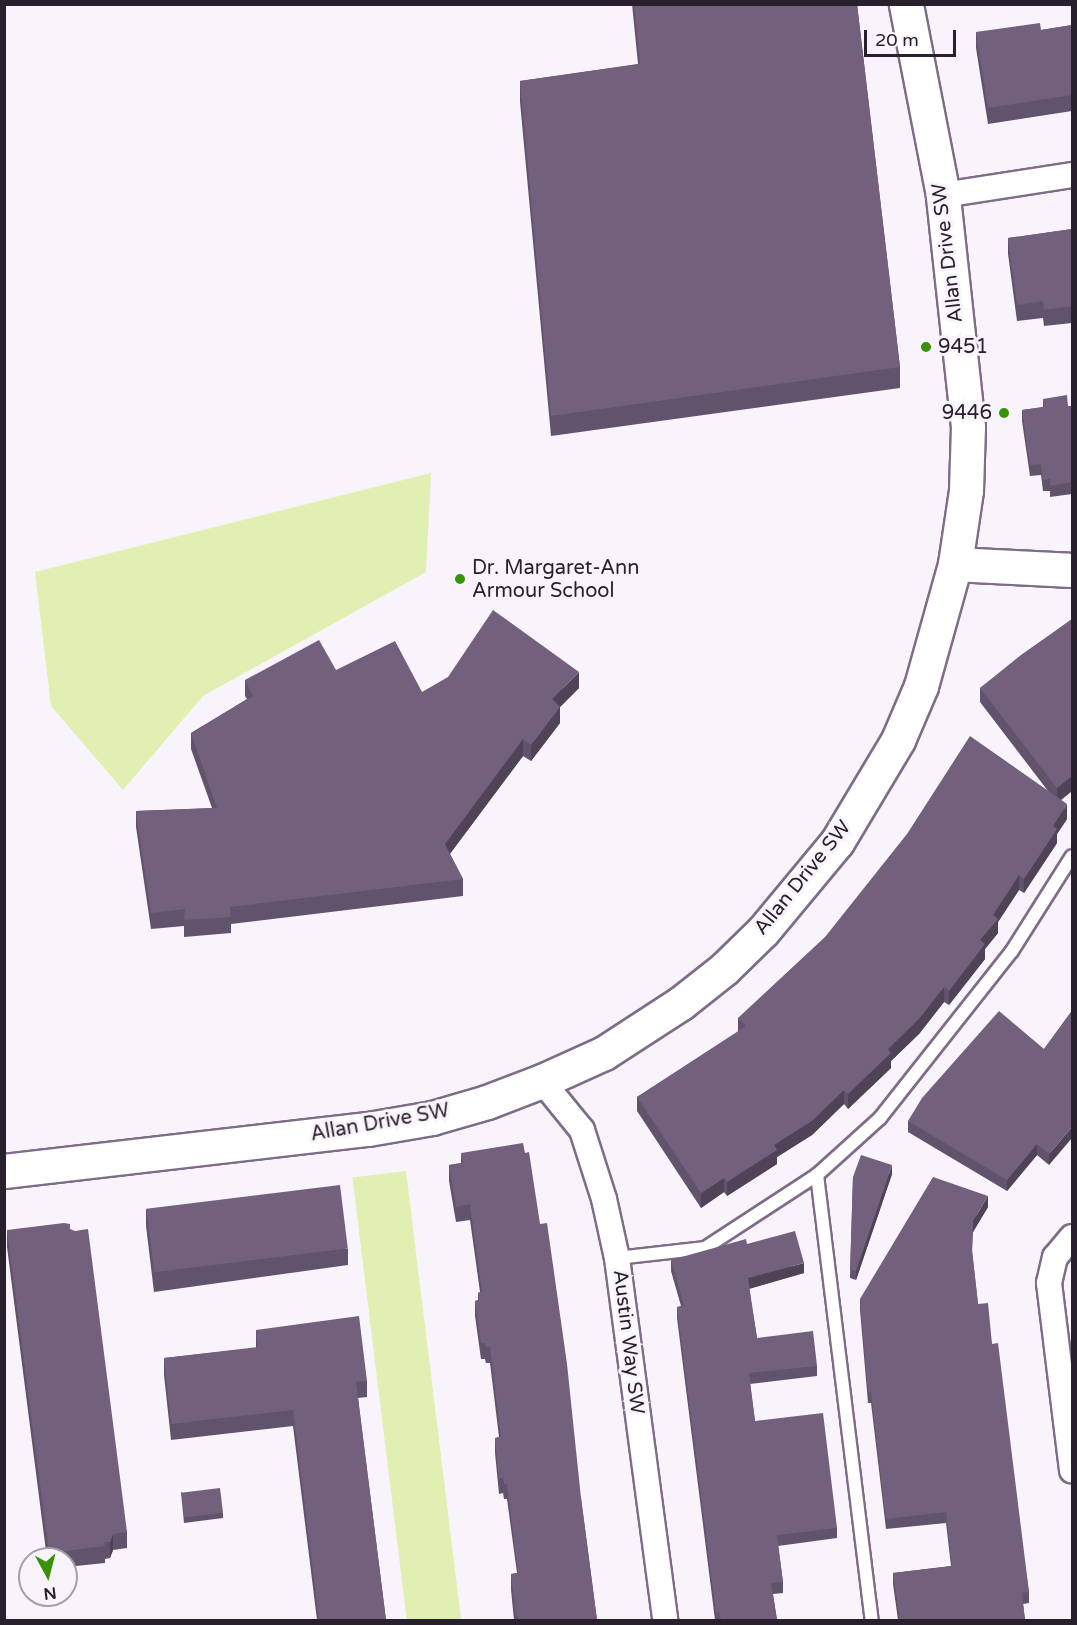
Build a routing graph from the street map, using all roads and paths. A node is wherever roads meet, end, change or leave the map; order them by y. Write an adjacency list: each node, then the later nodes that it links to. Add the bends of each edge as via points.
1 (906, 4): 3 (street, Allan Drive SW)
2 (1072, 175): 3 (street)
3 (943, 195): 4 (street, Allan Drive SW, via 968,427 966,490)
4 (955, 564): 5 (street); 7 (street, Allan Drive SW, via 917,697 898,740 837,842 763,931 698,989 640,1032)
5 (1072, 570)
6 (1072, 856): 9 (lane, via 1012,951 880,1118)
7 (542, 1081): 8 (street, Allan Drive SW, via 432,1118 368,1129); 11 (street, Austin Way SW, via 582,1130 604,1199)
8 (4, 1171)
9 (817, 1175): 11 (lane, via 705,1248); 14 (lane)
10 (1072, 1237): 12 (street, via 1055,1257 1050,1283)
11 (617, 1258): 13 (street, Austin Way SW)
12 (1072, 1472)
13 (664, 1620)
14 (872, 1620)

